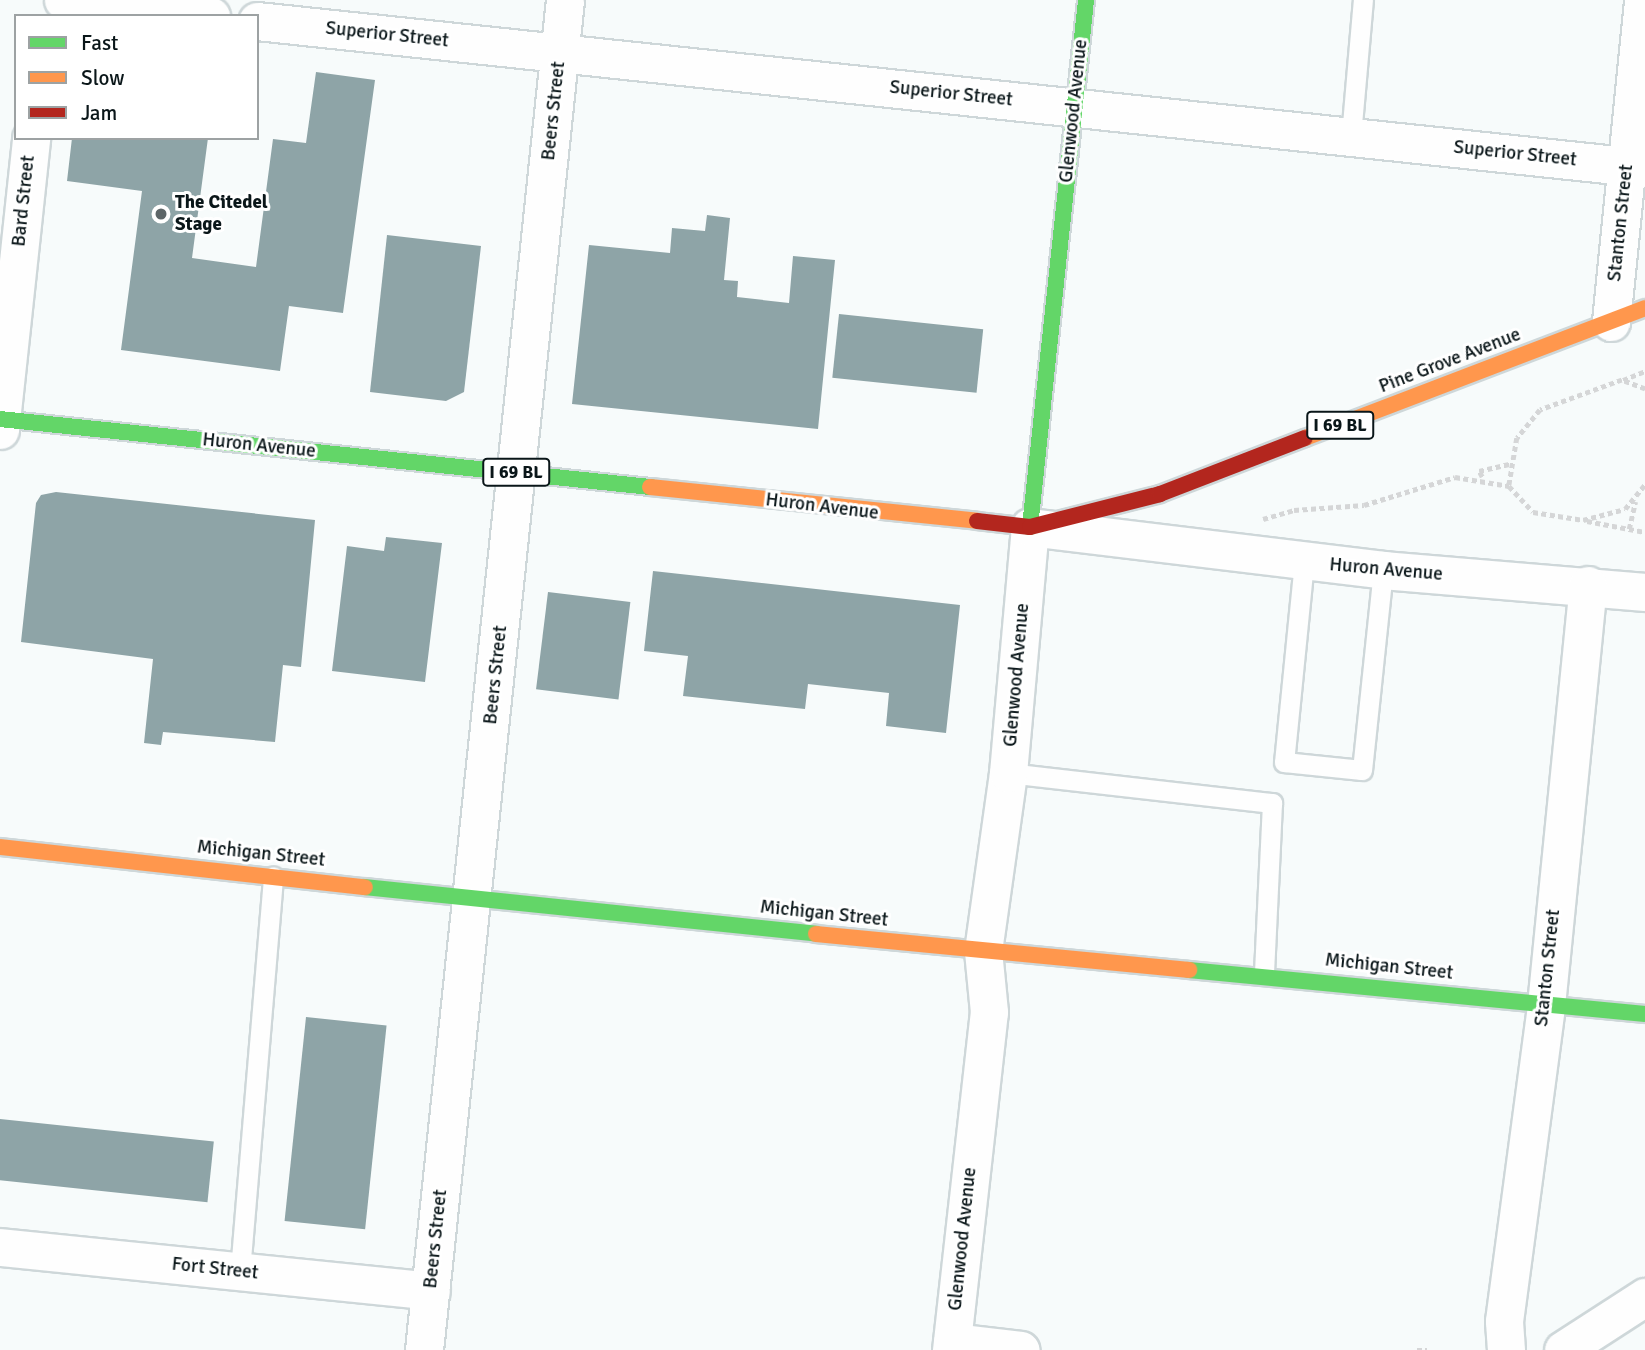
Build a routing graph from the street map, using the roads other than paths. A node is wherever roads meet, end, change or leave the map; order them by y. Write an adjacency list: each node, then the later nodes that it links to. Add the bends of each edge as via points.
1 (63, 0): 6 (street)
2 (565, 0): 8 (street, Beers Street)
3 (1086, 0): 9 (street, Glenwood Avenue)
4 (1363, 0): 10 (lane)
5 (1643, 0): 12 (street, Stanton Street)
6 (192, 14)
7 (259, 21): 8 (street, Superior Street)
8 (559, 53): 9 (street, Superior Street); 16 (street, Beers Street)
9 (1075, 107): 10 (street, Superior Street); 17 (street, Glenwood Avenue)
10 (1351, 136): 12 (street, Superior Street)
11 (31, 140): 15 (street, Bard Street)
12 (1636, 167): 14 (street, Stanton Street)
13 (1645, 308): 14 (street, Pine Grove Avenue / I 69 BL)
14 (1611, 321): 17 (street, Pine Grove Avenue / I 69 BL, via 1160,494)
15 (0, 423): 16 (street, Huron Avenue / I 69 BL)
16 (518, 472): 17 (street, Huron Avenue / I 69 BL); 25 (street, Beers Street)
17 (1030, 527): 18 (street, Huron Avenue); 22 (street, Glenwood Avenue)
18 (1304, 562): 19 (street, Huron Avenue); 19 (lane, via 1284,762 1362,769)
19 (1383, 570): 20 (street, Huron Avenue)
20 (1588, 585): 21 (street, Huron Avenue); 28 (street, Stanton Street)
21 (1645, 592)
22 (1008, 773): 26 (street, Glenwood Avenue); 27 (lane, via 1272,803)
23 (0, 847): 24 (street, Michigan Street)
24 (273, 876): 25 (street, Michigan Street); 31 (lane)
25 (473, 896): 26 (street, Michigan Street); 32 (street, Beers Street)
26 (983, 951): 27 (street, Michigan Street); 35 (street, Glenwood Avenue, via 989,1012)
27 (1264, 974): 28 (street, Michigan Street)
28 (1546, 1005): 29 (street, Michigan Street); 38 (street, Stanton Street, via 1504,1321)
29 (1645, 1014)
30 (0, 1247): 31 (street, Fort Street)
31 (240, 1271): 32 (street, Fort Street)
32 (431, 1291): 36 (street, Beers Street)
33 (1645, 1297): 34 (street)
34 (1601, 1323): 38 (street); 39 (street)
35 (951, 1346): 37 (street)
36 (424, 1350)
37 (1021, 1350)
38 (1508, 1350)
39 (1563, 1350)

